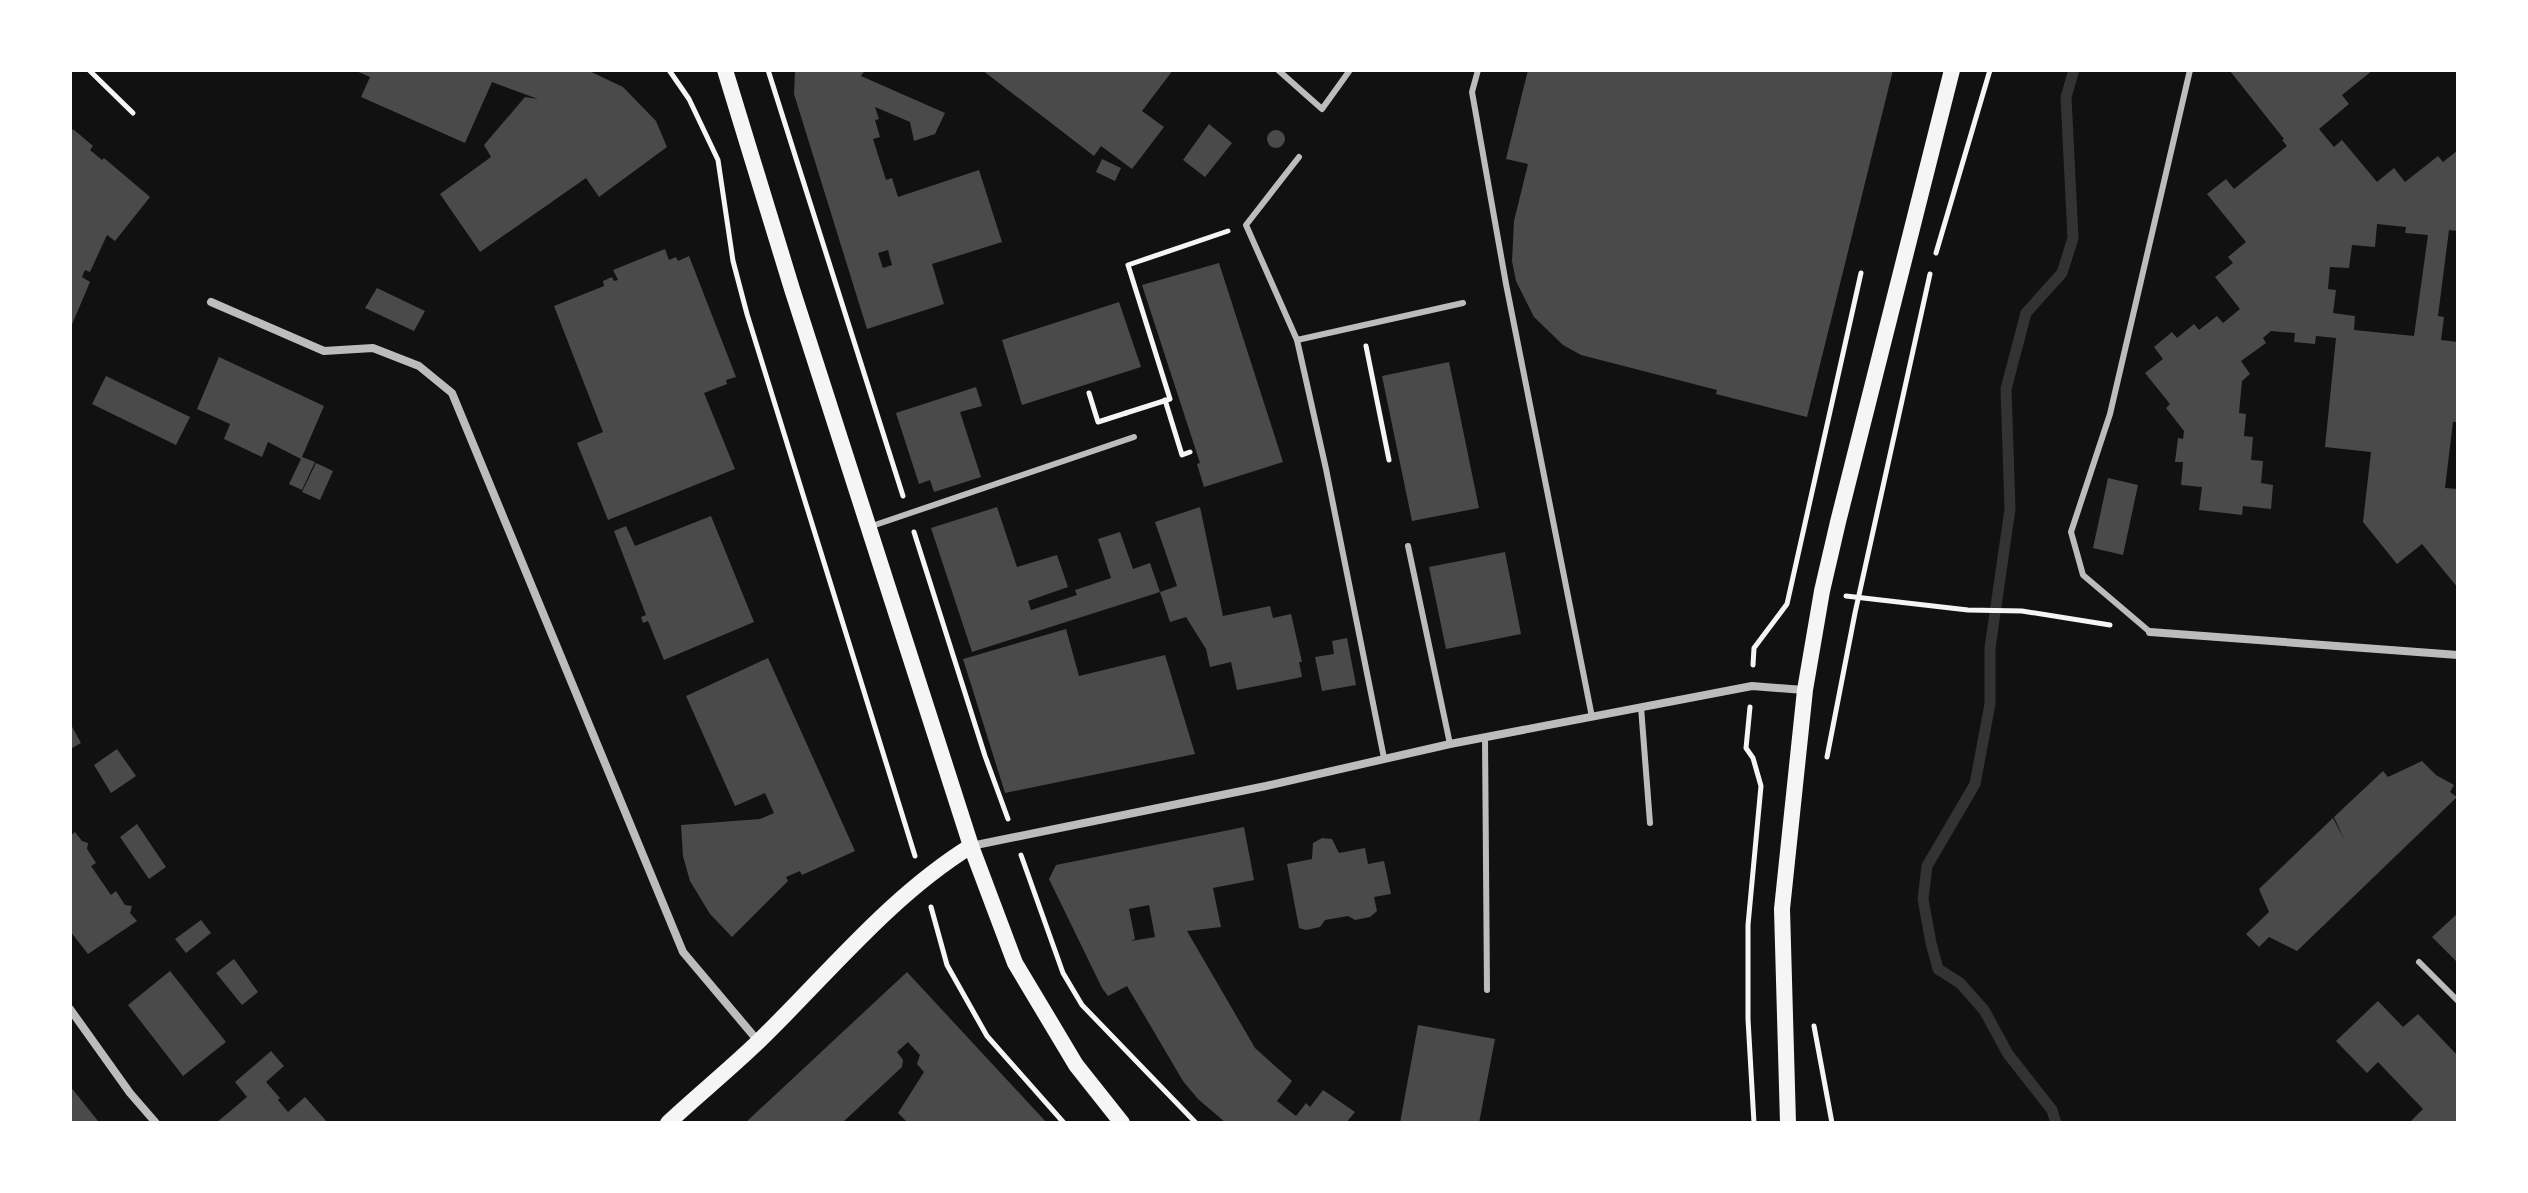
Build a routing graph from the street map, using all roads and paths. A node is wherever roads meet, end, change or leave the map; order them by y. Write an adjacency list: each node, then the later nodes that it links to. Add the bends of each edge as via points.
1 (89, 70): 11 (path)
2 (669, 70): 44 (path, via 718,160 747,314)
3 (725, 70): 27 (main road)
4 (768, 70): 26 (path)
5 (1278, 70): 6 (lane, via 1322,109)
6 (1350, 70)
7 (1478, 70): 36 (lane, via 1472,92)
8 (1952, 70): 30 (main road)
9 (1990, 70): 14 (path)
10 (2190, 70): 32 (lane, via 2110,414 2071,532 2083,575)
11 (133, 113)
12 (1299, 157): 13 (lane)
13 (1246, 225): 19 (lane); 21 (path, via 1128,265 1170,399)
14 (1934, 258)
15 (1931, 273): 31 (path)
16 (211, 302): 50 (street, via 324,351 373,348 419,366 452,393 683,952)
17 (1463, 303): 18 (lane)
18 (1362, 325): 19 (lane); 25 (path)
19 (1297, 340): 39 (lane)
20 (1089, 393): 22 (path, via 1098,422)
21 (1165, 400): 22 (path); 24 (path, via 1182,455)
22 (1126, 413): 23 (path)
23 (1134, 437): 26 (lane)
24 (1190, 452)
25 (1389, 460)
26 (908, 514): 27 (lane); 42 (path)
27 (868, 527): 43 (main road)
28 (1408, 546): 38 (lane)
29 (1791, 584): 30 (path)
30 (1822, 591): 31 (path); 34 (main road)
31 (1859, 598): 32 (path, via 2022,611); 40 (path)
32 (2150, 632): 33 (street)
33 (2458, 655)
34 (1805, 690): 35 (street, via 1752,686); 51 (main road, via 1782,909)
35 (1641, 707): 36 (street); 41 (lane)
36 (1592, 717): 37 (street)
37 (1485, 737): 38 (street); 46 (lane)
38 (1450, 744): 39 (street)
39 (1384, 758): 42 (street)
40 (1826, 767)
41 (1650, 823)
42 (1015, 837): 43 (street); 56 (path, via 1063,973 1082,1005)
43 (971, 846): 44 (main road); 55 (main road, via 1015,963 1076,1065)
44 (923, 880): 50 (main road); 54 (path, via 947,965 987,1036)
45 (2419, 962): 47 (lane)
46 (1487, 990)
47 (2458, 1001)
48 (70, 1009): 52 (street)
49 (1813, 1021): 59 (path)
50 (758, 1042): 53 (main road)
51 (1787, 1087): 57 (main road); 58 (main road)
52 (156, 1123)
53 (668, 1123)
54 (1064, 1123)
55 (1122, 1123)
56 (1196, 1123)
57 (1788, 1123)
58 (1797, 1123)
59 (1832, 1123)

